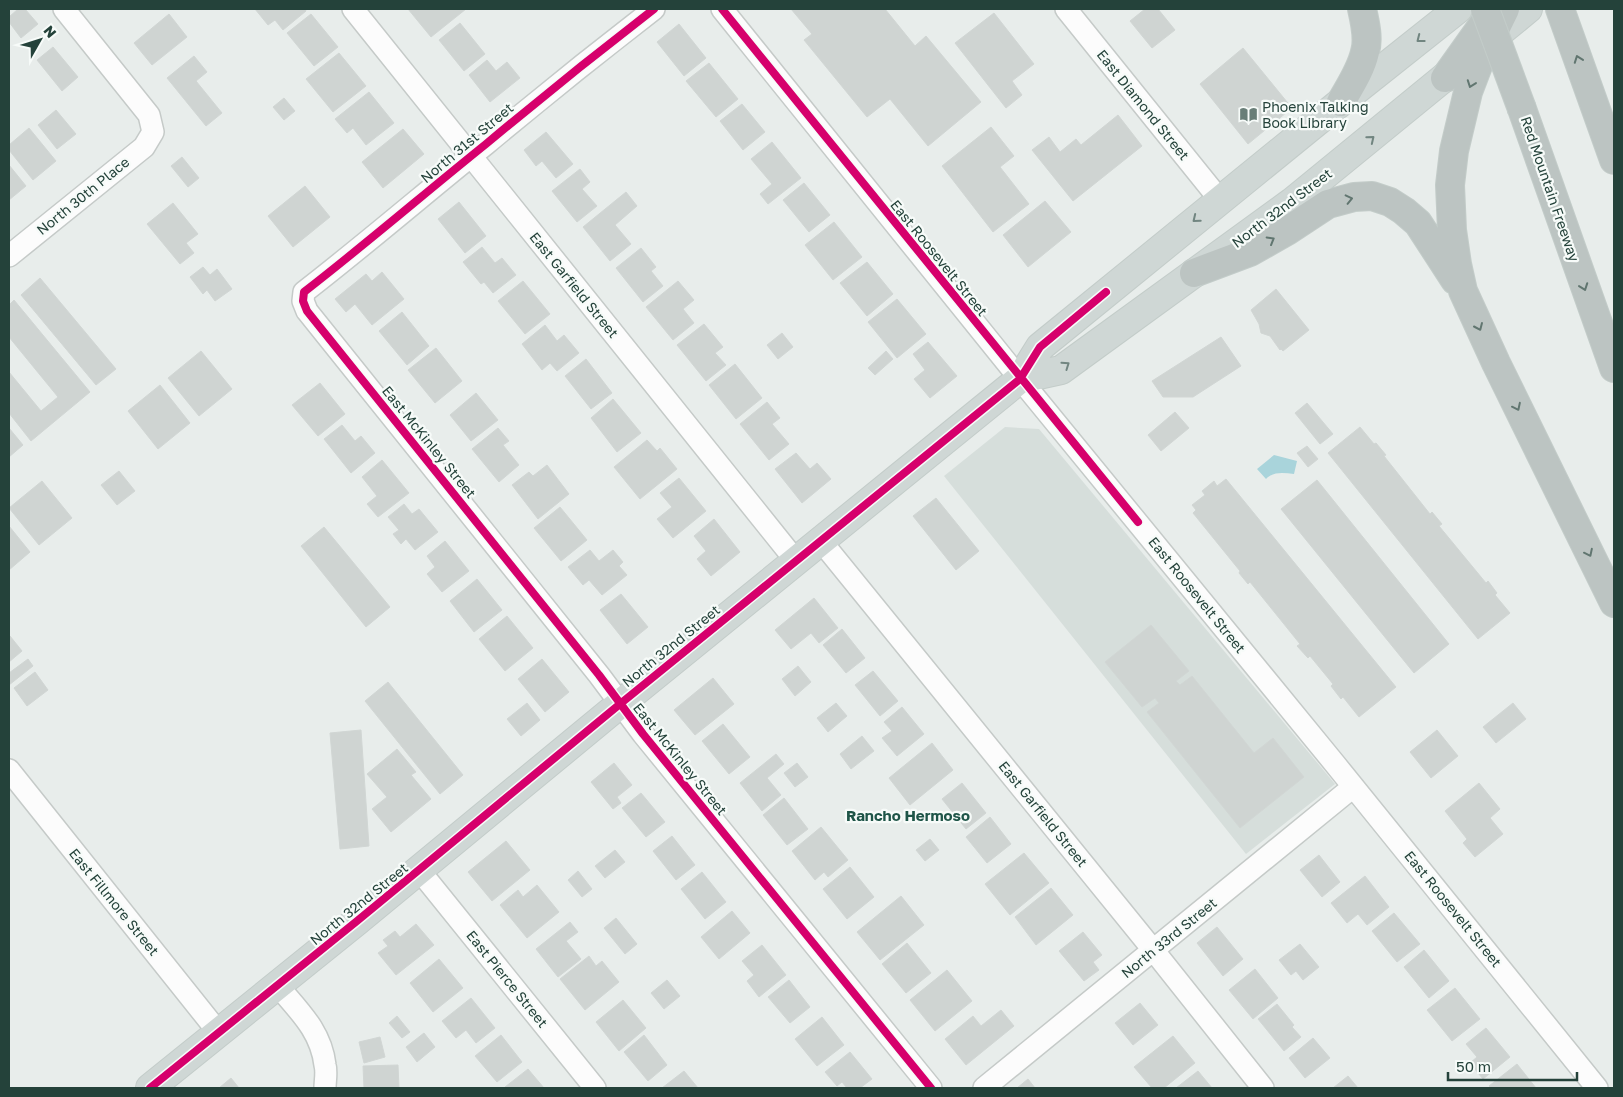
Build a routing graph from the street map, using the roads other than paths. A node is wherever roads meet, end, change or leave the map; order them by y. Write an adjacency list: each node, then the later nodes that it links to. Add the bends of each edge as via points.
1 (64, 9): 19 (street, North 30th Place, via 149,116 153,132 144,147)
2 (353, 9): 16 (street, East Garfield Street)
3 (654, 9): 16 (street, North 31st Street)
4 (722, 9): 24 (street, East Roosevelt Street)
5 (1066, 9): 18 (street, East Diamond Street)
6 (1362, 9): 15 (highway, via 1366,50)
7 (1458, 9): 15 (main road, North 32nd Street, one-way to 15)
8 (1485, 9): 23 (highway, Red Mountain Freeway, one-way to 23, bridge)
9 (1493, 9): 14 (highway)
10 (1505, 9): 13 (highway)
11 (1528, 9): 13 (main road, North 32nd Street)
12 (1560, 9): 17 (highway, one-way to 12)
13 (1490, 40): 14 (main road, North 32nd Street); 21 (highway, one-way to 21, via 1468,92 1451,177 1452,230)
14 (1445, 78): 20 (main road, North 32nd Street, one-way to 14, via 1292,202)
15 (1341, 102): 18 (main road, North 32nd Street)
16 (470, 156): 22 (street, North 31st Street, via 304,292); 26 (street, East Garfield Street)
17 (1614, 160)
18 (1220, 200): 24 (main road, North 32nd Street, one-way to 24, via 1040,347)
19 (9, 256)
20 (1194, 273): 21 (highway, one-way to 21, via 1250,252 1328,204 1372,196 1390,202 1418,224); 24 (main road, North 32nd Street, one-way to 20, via 1061,370)
21 (1463, 291): 27 (highway, one-way to 27)
22 (302, 302): 28 (street, East McKinley Street)
23 (1614, 368)
24 (1020, 379): 25 (main road, North 32nd Street); 30 (street, East Roosevelt Street)
25 (821, 541): 26 (main road, North 32nd Street); 32 (street, East Garfield Street)
26 (796, 561): 28 (main road, North 32nd Street)
27 (1614, 603)
28 (620, 704): 31 (main road, North 32nd Street); 38 (street, East McKinley Street)
29 (9, 770): 34 (street, East Fillmore Street)
30 (1353, 787): 32 (street, North 33rd Street); 41 (street, East Roosevelt Street)
31 (419, 870): 33 (main road, North 32nd Street); 37 (street, East Pierce Street)
32 (1154, 951): 39 (street, North 33rd Street); 40 (street, East Garfield Street)
33 (278, 986): 34 (main road, North 32nd Street); 36 (street, via 312,1025 319,1039 326,1066)
34 (219, 1033): 35 (main road, North 32nd Street)
35 (150, 1088)
36 (325, 1088)
37 (595, 1088)
38 (932, 1088)
39 (984, 1088)
40 (1263, 1088)
41 (1597, 1088)

